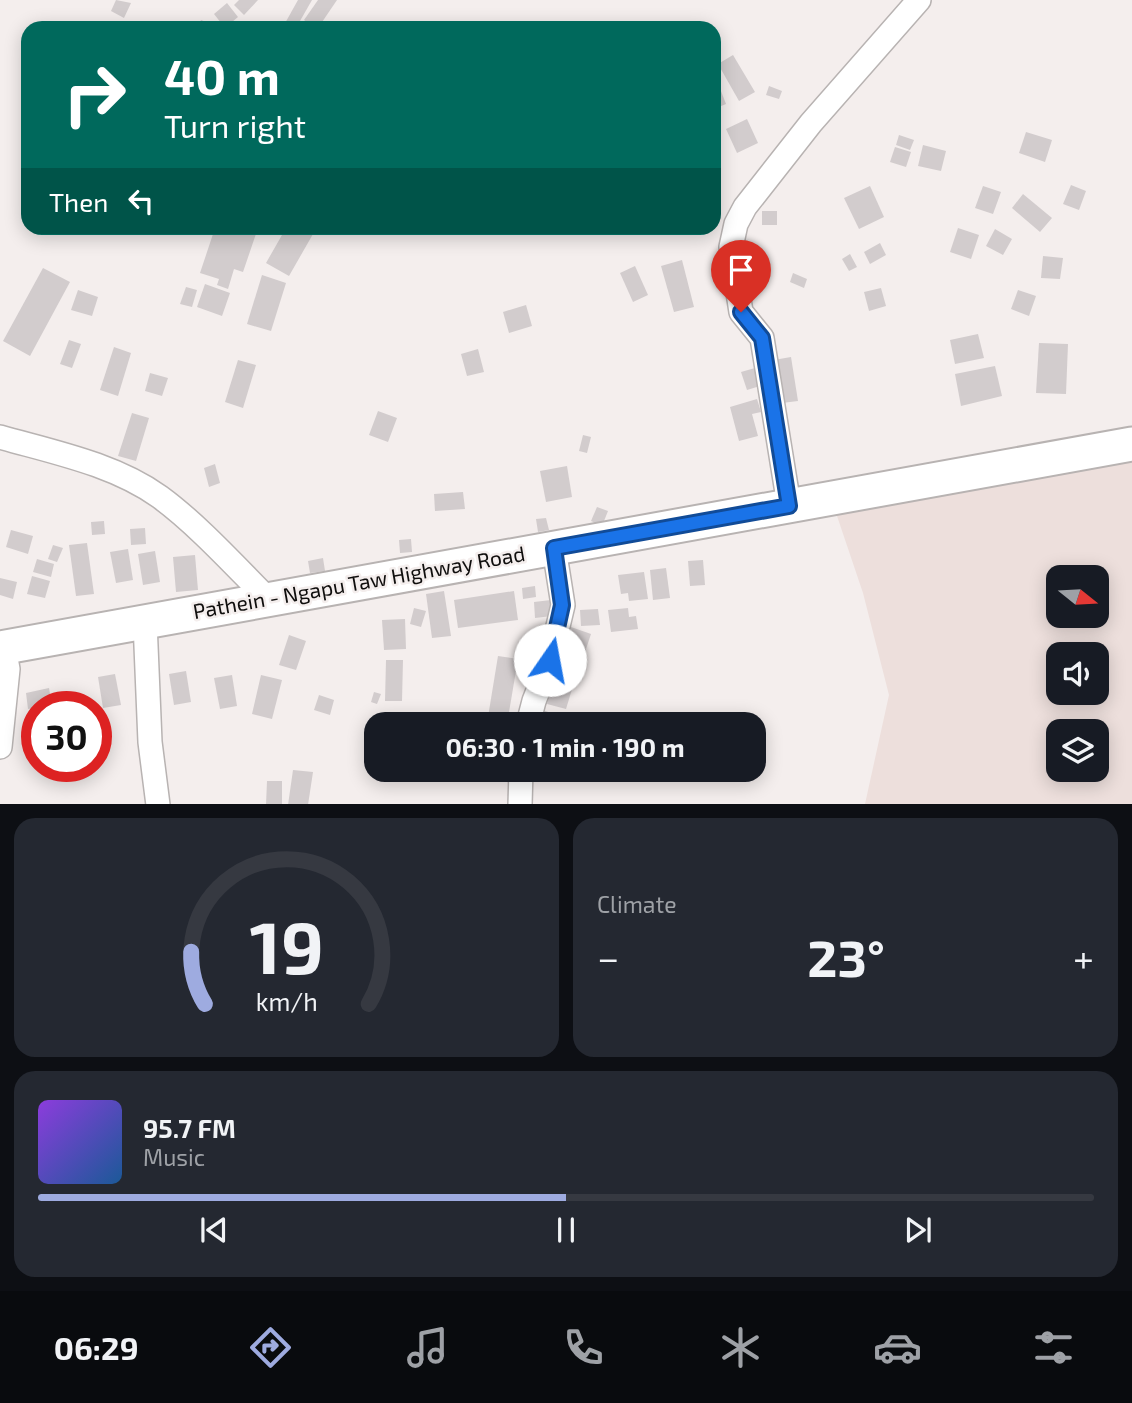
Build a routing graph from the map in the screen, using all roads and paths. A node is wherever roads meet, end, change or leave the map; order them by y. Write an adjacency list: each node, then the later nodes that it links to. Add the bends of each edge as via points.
1 (919, 0): 4 (street, via 811,123 736,224 731,247 741,312 762,338)
2 (0, 437): 6 (street, via 112,471 159,496)
3 (1132, 443): 4 (main road, Pathein - Ngapu Taw Highway Road)
4 (789, 506): 5 (main road, Pathein - Ngapu Taw Highway Road)
5 (554, 548): 6 (main road, Pathein - Ngapu Taw Highway Road); 9 (street, via 562,605 550,660)
6 (269, 600): 7 (main road, Pathein - Ngapu Taw Highway Road)
7 (145, 622): 8 (main road, Pathein - Ngapu Taw Highway Road); 12 (street, via 150,742)
8 (2, 648): 10 (street, via 8,669)
9 (531, 712)
10 (0, 747)
11 (521, 782): 13 (street)
12 (158, 804)
13 (520, 804)

